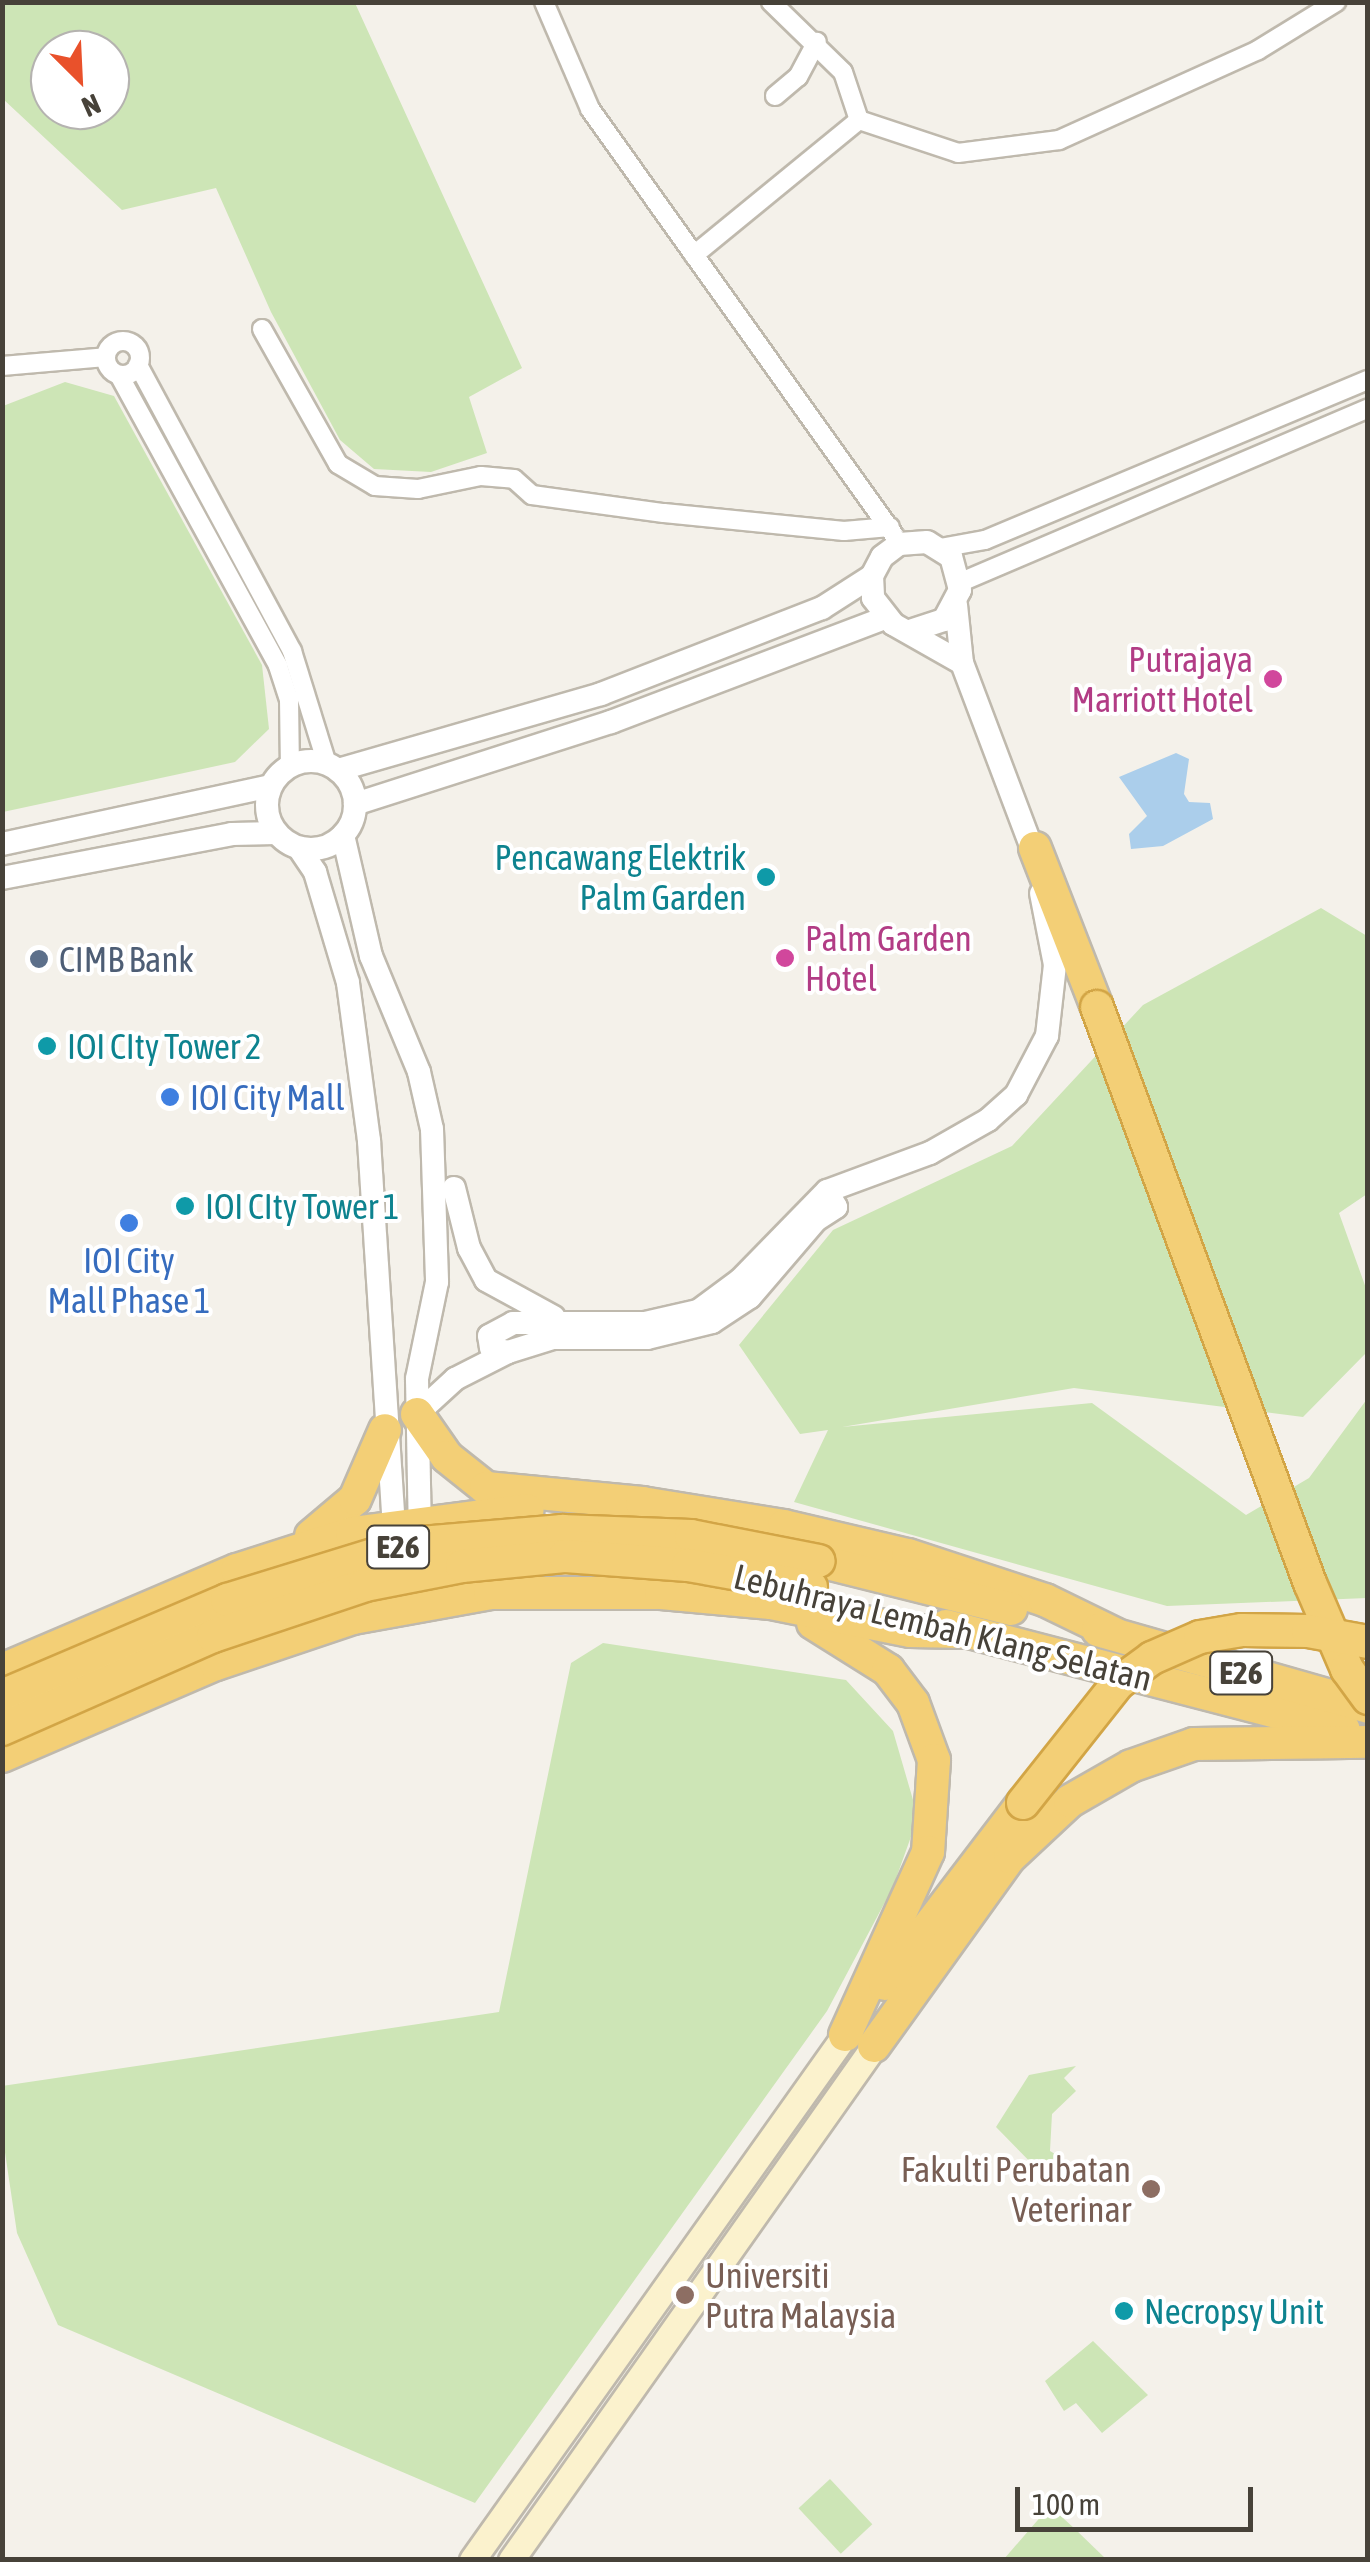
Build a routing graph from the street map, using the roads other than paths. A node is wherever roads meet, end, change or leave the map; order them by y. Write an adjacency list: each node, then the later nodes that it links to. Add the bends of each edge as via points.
1 (544, 2): 7 (street, via 590,109)
2 (770, 2): 4 (street)
3 (1336, 2): 6 (street, via 1258,50 1059,140 958,153)
4 (816, 42): 5 (street, via 798,77); 6 (street, via 843,72)
5 (774, 96)
6 (858, 120): 7 (street)
7 (694, 255): 15 (street)
8 (262, 329): 15 (street, via 338,464 374,486 418,489 481,476 514,479 532,495)
9 (106, 358): 10 (street, via 110,347 125,342 138,350); 11 (street); 12 (street)
10 (138, 365): 12 (street); 23 (street, via 292,651)
11 (2, 366)
12 (119, 374): 22 (street, via 278,666 289,700)
13 (1368, 380): 16 (street, via 986,540)
14 (1368, 408): 18 (street)
15 (894, 536): 16 (street); 17 (street)
16 (940, 548): 18 (street)
17 (872, 576): 19 (street, via 873,598); 23 (street, via 849,595 750,637 486,730)
18 (958, 594): 20 (street, via 944,620); 21 (street)
19 (885, 618): 20 (street); 25 (street)
20 (913, 630): 21 (street)
21 (962, 663): 30 (street)
22 (290, 767): 23 (street); 24 (street)
23 (332, 767): 25 (street)
24 (271, 786): 26 (street, via 267,810); 28 (street)
25 (355, 804): 27 (street)
26 (276, 833): 29 (street); 31 (street, via 232,834)
27 (343, 836): 29 (street, via 323,848); 32 (street, via 371,956 419,1072)
28 (2, 844)
29 (299, 848): 38 (street, via 315,872 348,983 369,1141)
30 (1035, 848): 35 (street, via 1055,965 1054,1005 1034,1068 1016,1094 965,1135 831,1199 698,1311); 50 (highway, bridge, via 1310,1582 1347,1669)
31 (2, 878)
32 (446, 1189): 33 (street, via 465,1276 488,1298); 34 (street, via 486,1280); 37 (street)
33 (535, 1319): 34 (street); 36 (street, via 493,1331 491,1348)
34 (562, 1320): 35 (street)
35 (646, 1331): 36 (street, via 553,1338)
36 (508, 1352): 37 (street, via 455,1379)
37 (417, 1414): 39 (highway, via 447,1457 486,1488); 40 (street)
38 (385, 1430): 40 (street); 41 (highway, via 356,1499)
39 (642, 1503): 40 (highway); 46 (highway, via 908,1556 1045,1600)
40 (406, 1521): 41 (highway); 43 (street)
41 (282, 1555): 48 (highway)
42 (815, 1574): 45 (highway, Lebuhraya Lembah Klang Selatan / E26); 46 (highway, Lebuhraya Lembah Klang Selatan / E26); 49 (highway, Lebuhraya Lembah Klang Selatan / E26, bridge, via 691,1536 562,1531 409,1544 226,1600); 52 (highway, Lebuhraya Lembah Klang Selatan / E26, bridge, via 565,1556 462,1566 365,1585 213,1636)
43 (415, 1604): 44 (highway, via 572,1588); 54 (highway, via 216,1664)
44 (772, 1604): 45 (highway, via 910,1630); 55 (highway, via 842,1636 888,1670 913,1703 934,1760 928,1852)
45 (967, 1632): 53 (highway, Lebuhraya Lembah Klang Selatan / E26)
46 (1116, 1634): 51 (highway, Lebuhraya Lembah Klang Selatan / E26)
47 (1368, 1642): 55 (highway, bridge, via 1242,1630 1200,1637 1152,1658 1095,1709)
48 (2, 1670)
49 (2, 1696)
50 (1368, 1698)
51 (1368, 1706)
52 (2, 1729)
53 (1368, 1740): 55 (highway, via 1194,1744 1131,1766 1070,1802 1010,1857)
54 (2, 1756)
55 (860, 2040): 56 (main road); 57 (main road)
56 (472, 2560)
57 (511, 2560)

